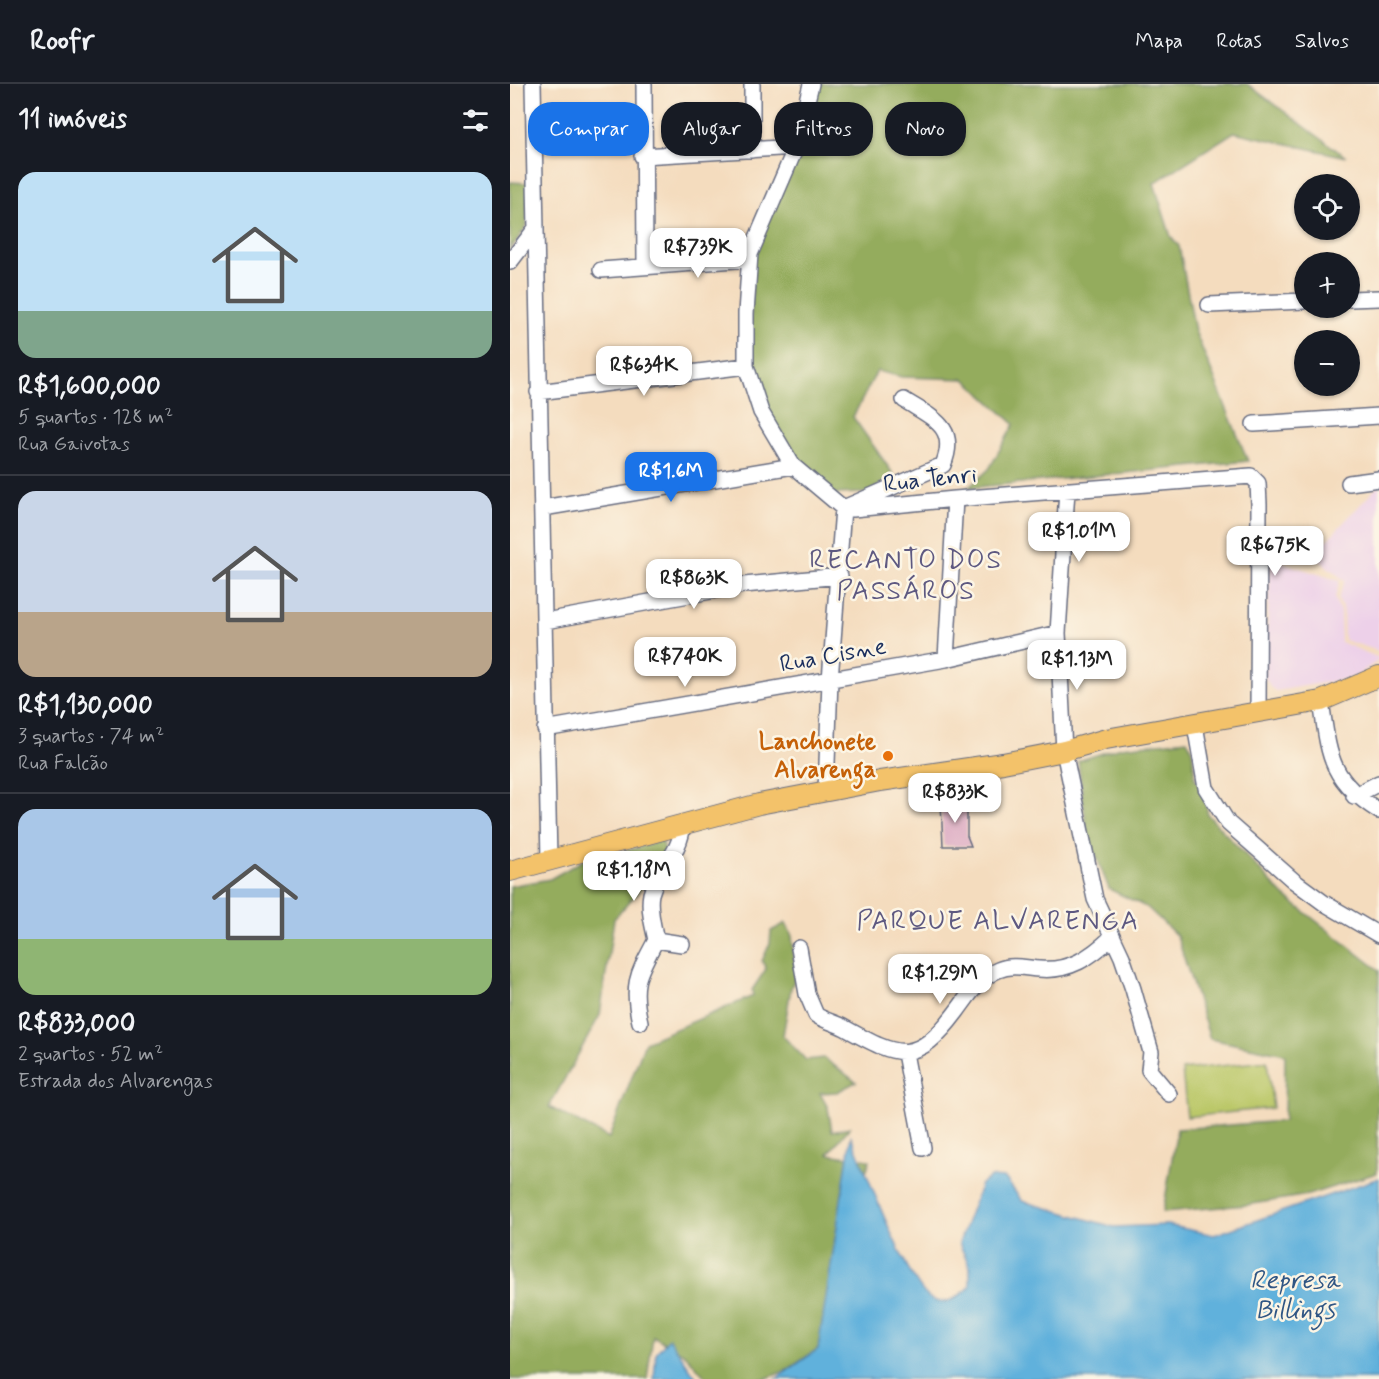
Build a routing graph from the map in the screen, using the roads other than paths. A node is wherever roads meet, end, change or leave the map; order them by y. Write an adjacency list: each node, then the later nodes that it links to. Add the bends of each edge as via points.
1 (533, 84): 10 (street)
2 (644, 84): 5 (street)
3 (752, 84): 6 (street)
4 (811, 84): 7 (street)
5 (644, 102)
6 (752, 102)
7 (807, 102)
8 (642, 156): 13 (street)
9 (792, 156): 11 (street)
10 (536, 228): 12 (street); 20 (street)
11 (749, 260): 13 (street); 19 (street)
12 (510, 262)
13 (645, 267): 14 (street)
14 (601, 270)
15 (1379, 298): 16 (street)
16 (1360, 299)
17 (1294, 301): 18 (street)
18 (1209, 305)
19 (746, 366): 20 (street); 24 (street, via 765,421)
20 (538, 392): 29 (street)
21 (904, 400): 30 (street, via 942,425 949,437 944,465)
22 (1379, 416): 23 (street)
23 (1254, 424)
24 (794, 466): 29 (street); 30 (street)
25 (1379, 479): 26 (street)
26 (1349, 483)
27 (1067, 490): 28 (street, Rua Tenri); 33 (street); 38 (street, Rua Tenri, via 1243,476 1255,479 1259,504)
28 (955, 499): 30 (street, Rua Tenri); 34 (street)
29 (543, 508): 32 (street)
30 (843, 508): 31 (street)
31 (840, 576): 32 (street, via 733,587); 36 (street)
32 (545, 621): 40 (street)
33 (1058, 633): 34 (street, Rua Cisne); 41 (street)
34 (946, 659): 36 (street, Rua Cisne)
35 (1379, 676): 37 (main road)
36 (830, 680): 40 (street, Rua Cisne); 43 (street)
37 (1321, 701): 38 (main road); 44 (street, via 1333,764)
38 (1258, 713): 39 (main road)
39 (1195, 725): 41 (main road, via 1106,739); 49 (street, via 1206,788 1228,823 1294,881)
40 (545, 729): 47 (street)
41 (1064, 751): 43 (main road); 50 (street, via 1095,899)
42 (1379, 783): 44 (street)
43 (826, 791): 46 (main road)
44 (1354, 796): 45 (street)
45 (1379, 811)
46 (683, 823): 47 (main road); 51 (street, via 679,847 651,893)
47 (549, 860): 48 (main road)
48 (510, 871)
49 (1379, 935)
50 (1112, 937): 55 (street, via 1075,964 1049,969 1013,966 991,973 930,1041); 56 (street, via 1122,957 1151,1052 1149,1071)
51 (656, 940): 52 (street); 54 (street, via 635,982)
52 (682, 944)
53 (799, 948): 55 (street, via 807,994 816,1015 889,1051)
54 (640, 1022)
55 (905, 1053): 57 (street)
56 (1169, 1094)
57 (923, 1148)

